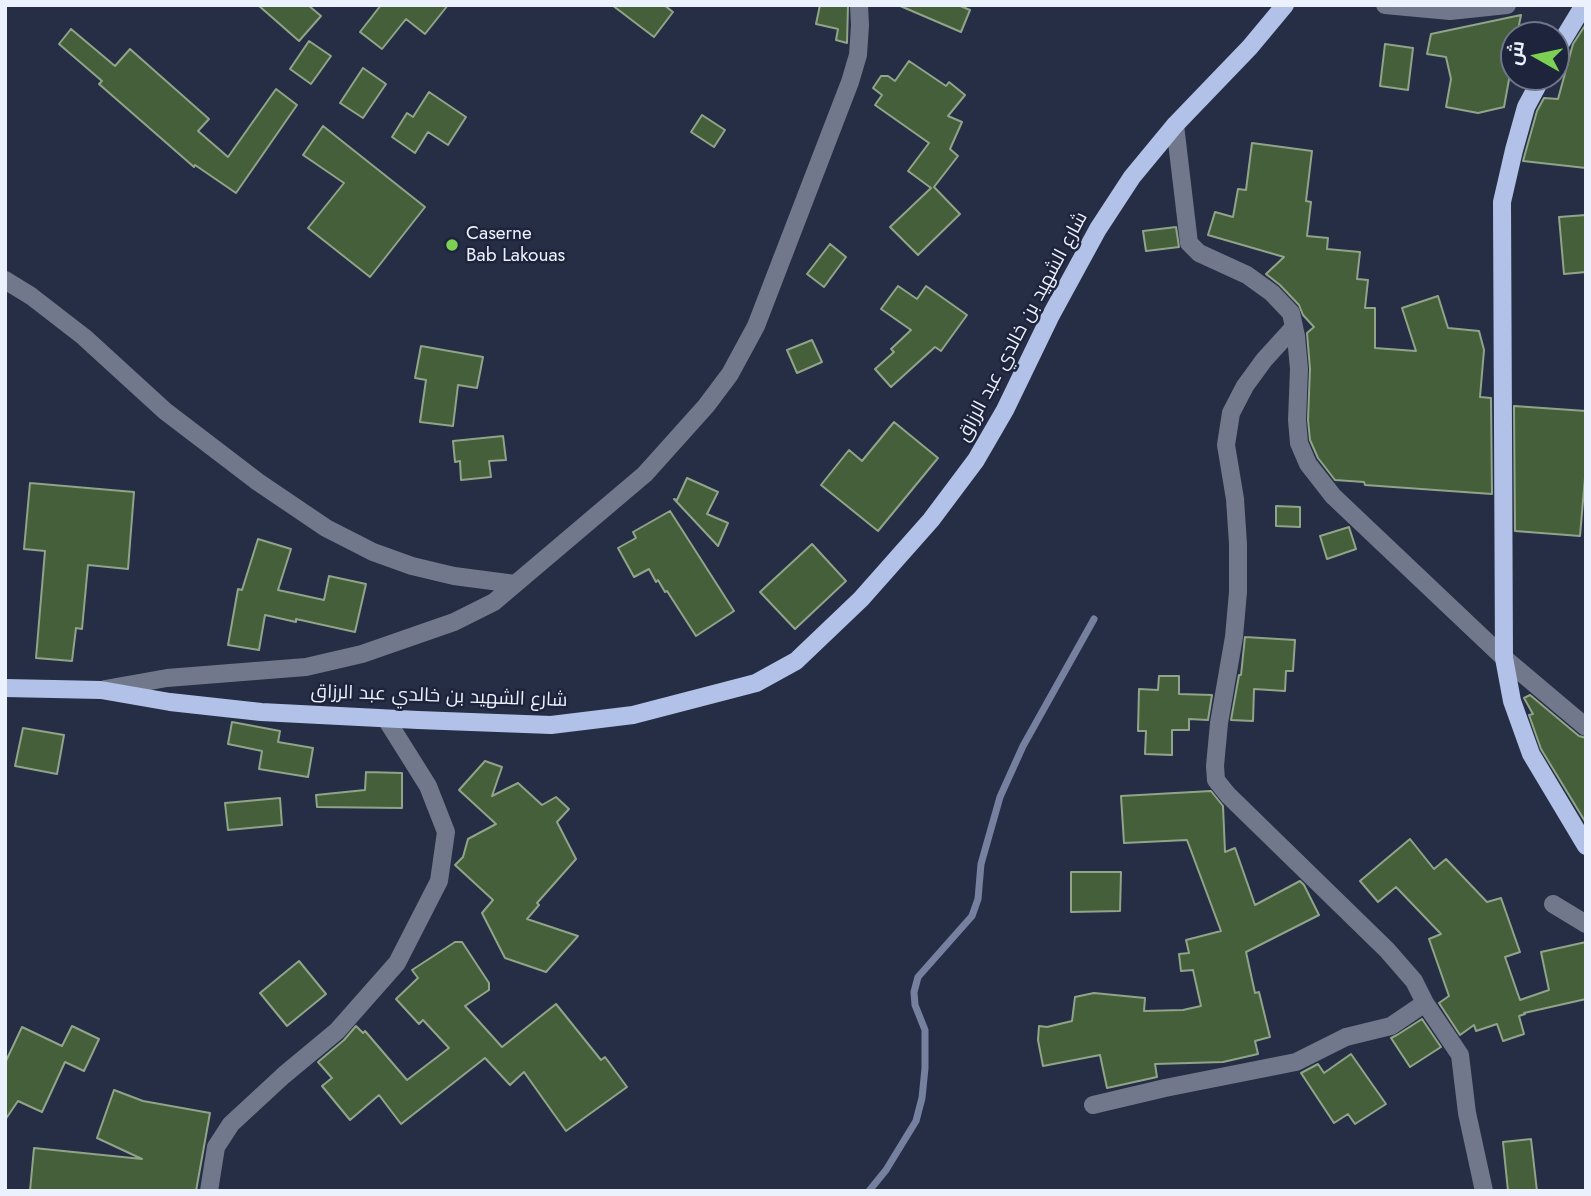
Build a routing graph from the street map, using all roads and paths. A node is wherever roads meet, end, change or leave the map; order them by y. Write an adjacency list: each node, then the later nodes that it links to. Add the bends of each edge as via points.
1 (859, 5): 11 (street, via 858,55 850,82 756,326 730,374 645,474)
2 (1285, 5): 8 (main road, شارع الشهيد بن خالدي عبد الرزاق)
3 (1385, 5): 4 (street, via 1450,11)
4 (1507, 5)
5 (1584, 5): 6 (main road)
6 (1570, 28)
7 (1535, 91): 12 (main road, via 1526,107 1502,202)
8 (1175, 125): 10 (street, via 1189,243 1272,293 1291,313); 15 (main road, شارع الشهيد بن خالدي عبد الرزاق, via 1132,177 1098,229 975,460 931,520 861,599 796,661 755,683 633,715 551,725)
9 (5, 280): 11 (street, via 84,337 176,419 326,528 412,566)
10 (1294, 327): 12 (street, via 1299,443 1308,464 1333,496); 20 (street, via 1264,360 1231,413 1226,445 1235,499 1238,592 1219,723 1216,780 1387,950 1414,981)
11 (515, 584): 14 (street, via 494,602 454,622 362,654 306,667 167,678)
12 (1504, 658): 16 (street); 17 (main road, via 1512,701 1531,754)
13 (5, 688): 14 (main road, شارع الشهيد بن خالدي عبد الرزاق)
14 (101, 690): 15 (main road, شارع الشهيد بن خالدي عبد الرزاق, via 261,712)
15 (386, 719): 22 (street, via 428,786 446,832 439,881 397,963 337,1031 231,1124 216,1147)
16 (1586, 727)
17 (1586, 846)
18 (1553, 904): 19 (street)
19 (1586, 924)
20 (1425, 1003): 21 (street, via 1391,1026 1346,1037 1296,1062); 23 (street, via 1460,1055)
21 (1093, 1105)
22 (209, 1191)
23 (1484, 1191)

